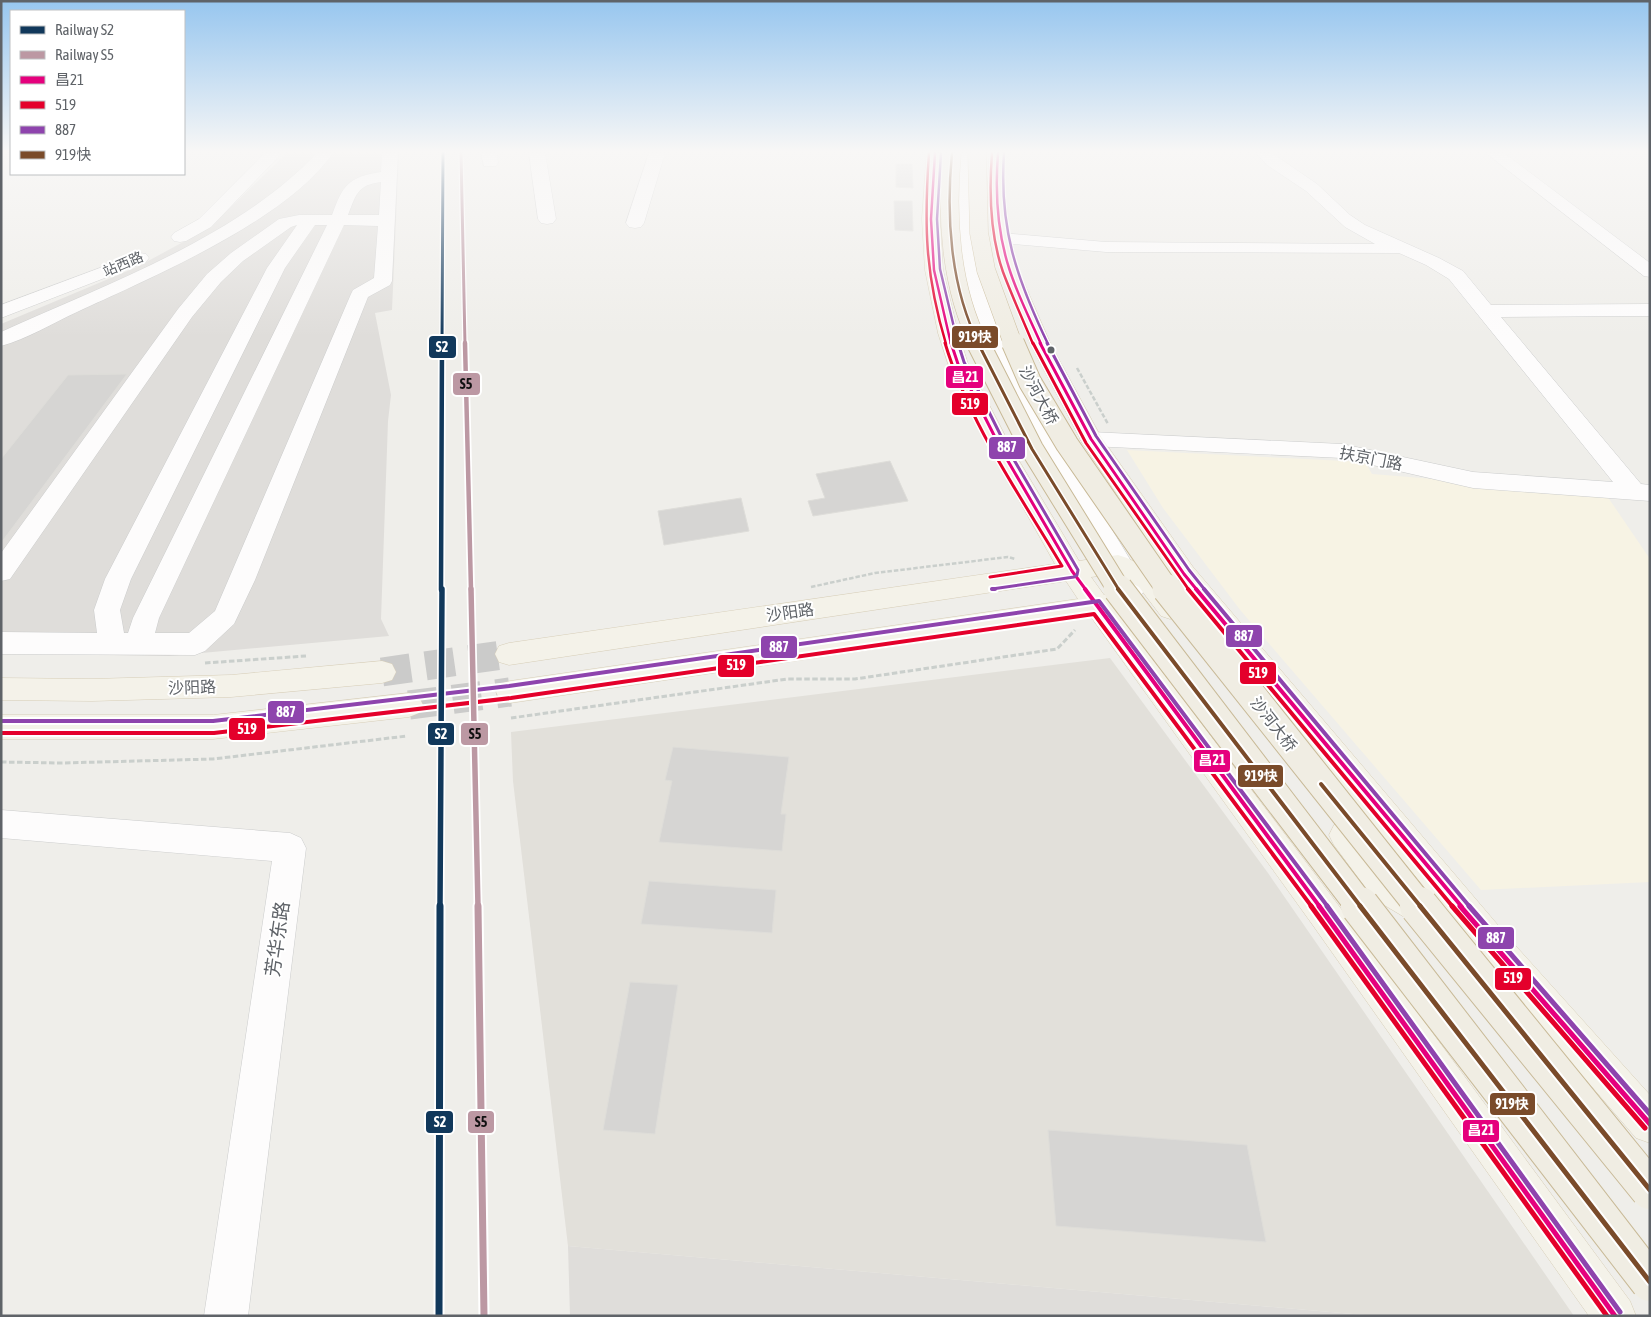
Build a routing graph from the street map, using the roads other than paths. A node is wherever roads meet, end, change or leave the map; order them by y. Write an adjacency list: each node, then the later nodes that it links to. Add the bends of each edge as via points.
1 (213, 214): 24 (street, 站西路, via 205,223 138,259)
2 (254, 214): 25 (street, via 148,274)
3 (340, 214): 16 (street)
4 (387, 214): 17 (street)
5 (546, 214): 14 (street)
6 (638, 214): 18 (street)
7 (931, 214): 29 (main road, via 934,270 958,364 1001,449)
8 (950, 214): 49 (highway, 沙河大桥, bridge, via 955,271 972,330 1032,449 1116,586)
9 (964, 214): 28 (street, via 971,270 979,297 1014,383)
10 (979, 214): 48 (highway, 沙河大桥, bridge, via 986,270 1030,382 1067,444 1157,576 1368,844)
11 (999, 214): 19 (main road)
12 (1339, 214): 20 (street, via 1361,230)
13 (1575, 214): 21 (street)
14 (547, 219)
15 (310, 220): 16 (street); 30 (street, via 286,223 237,257 214,278 185,313); 34 (street, via 276,268 118,579 107,610)
16 (338, 220): 17 (street, via 379,220); 35 (street, via 146,618)
17 (387, 223): 35 (street, via 383,281 360,294 225,617 195,644)
18 (635, 223)
19 (1002, 238): 20 (street, via 1106,247); 26 (main road, via 1009,269 1031,323)
20 (1406, 250): 22 (street, via 1436,262 1456,275)
21 (1650, 272)
22 (1485, 310): 23 (street); 27 (street)
23 (1650, 310)
24 (1, 312)
25 (1, 340)
26 (1091, 439): 27 (street, 扶京门路, via 1342,451 1473,480); 43 (main road, via 1184,574)
27 (1642, 492)
28 (1118, 564): 29 (main road, 沙阳路); 31 (main road)
29 (1072, 570): 32 (main road); 36 (main road, 沙阳路)
30 (1, 572)
31 (1145, 590): 32 (main road); 39 (main road); 45 (street, via 1311,824)
32 (1097, 607): 41 (main road); 45 (main road)
33 (1, 643): 34 (street)
34 (112, 644): 35 (street)
35 (138, 644)
36 (509, 654)
37 (382, 672): 38 (main road, 沙阳路, via 232,686)
38 (1, 689)
39 (1241, 701): 43 (main road); 46 (main road, via 1386,888)
40 (409, 705): 42 (main road, via 213,727)
41 (511, 705)
42 (1, 727)
43 (1329, 748): 46 (main road)
44 (1, 824): 50 (street, 芳华东路, via 290,848)
45 (1324, 913): 51 (main road)
46 (1502, 956): 47 (main road)
47 (1650, 1124)
48 (1650, 1190)
49 (1650, 1282)
50 (226, 1316)
51 (1614, 1316)

